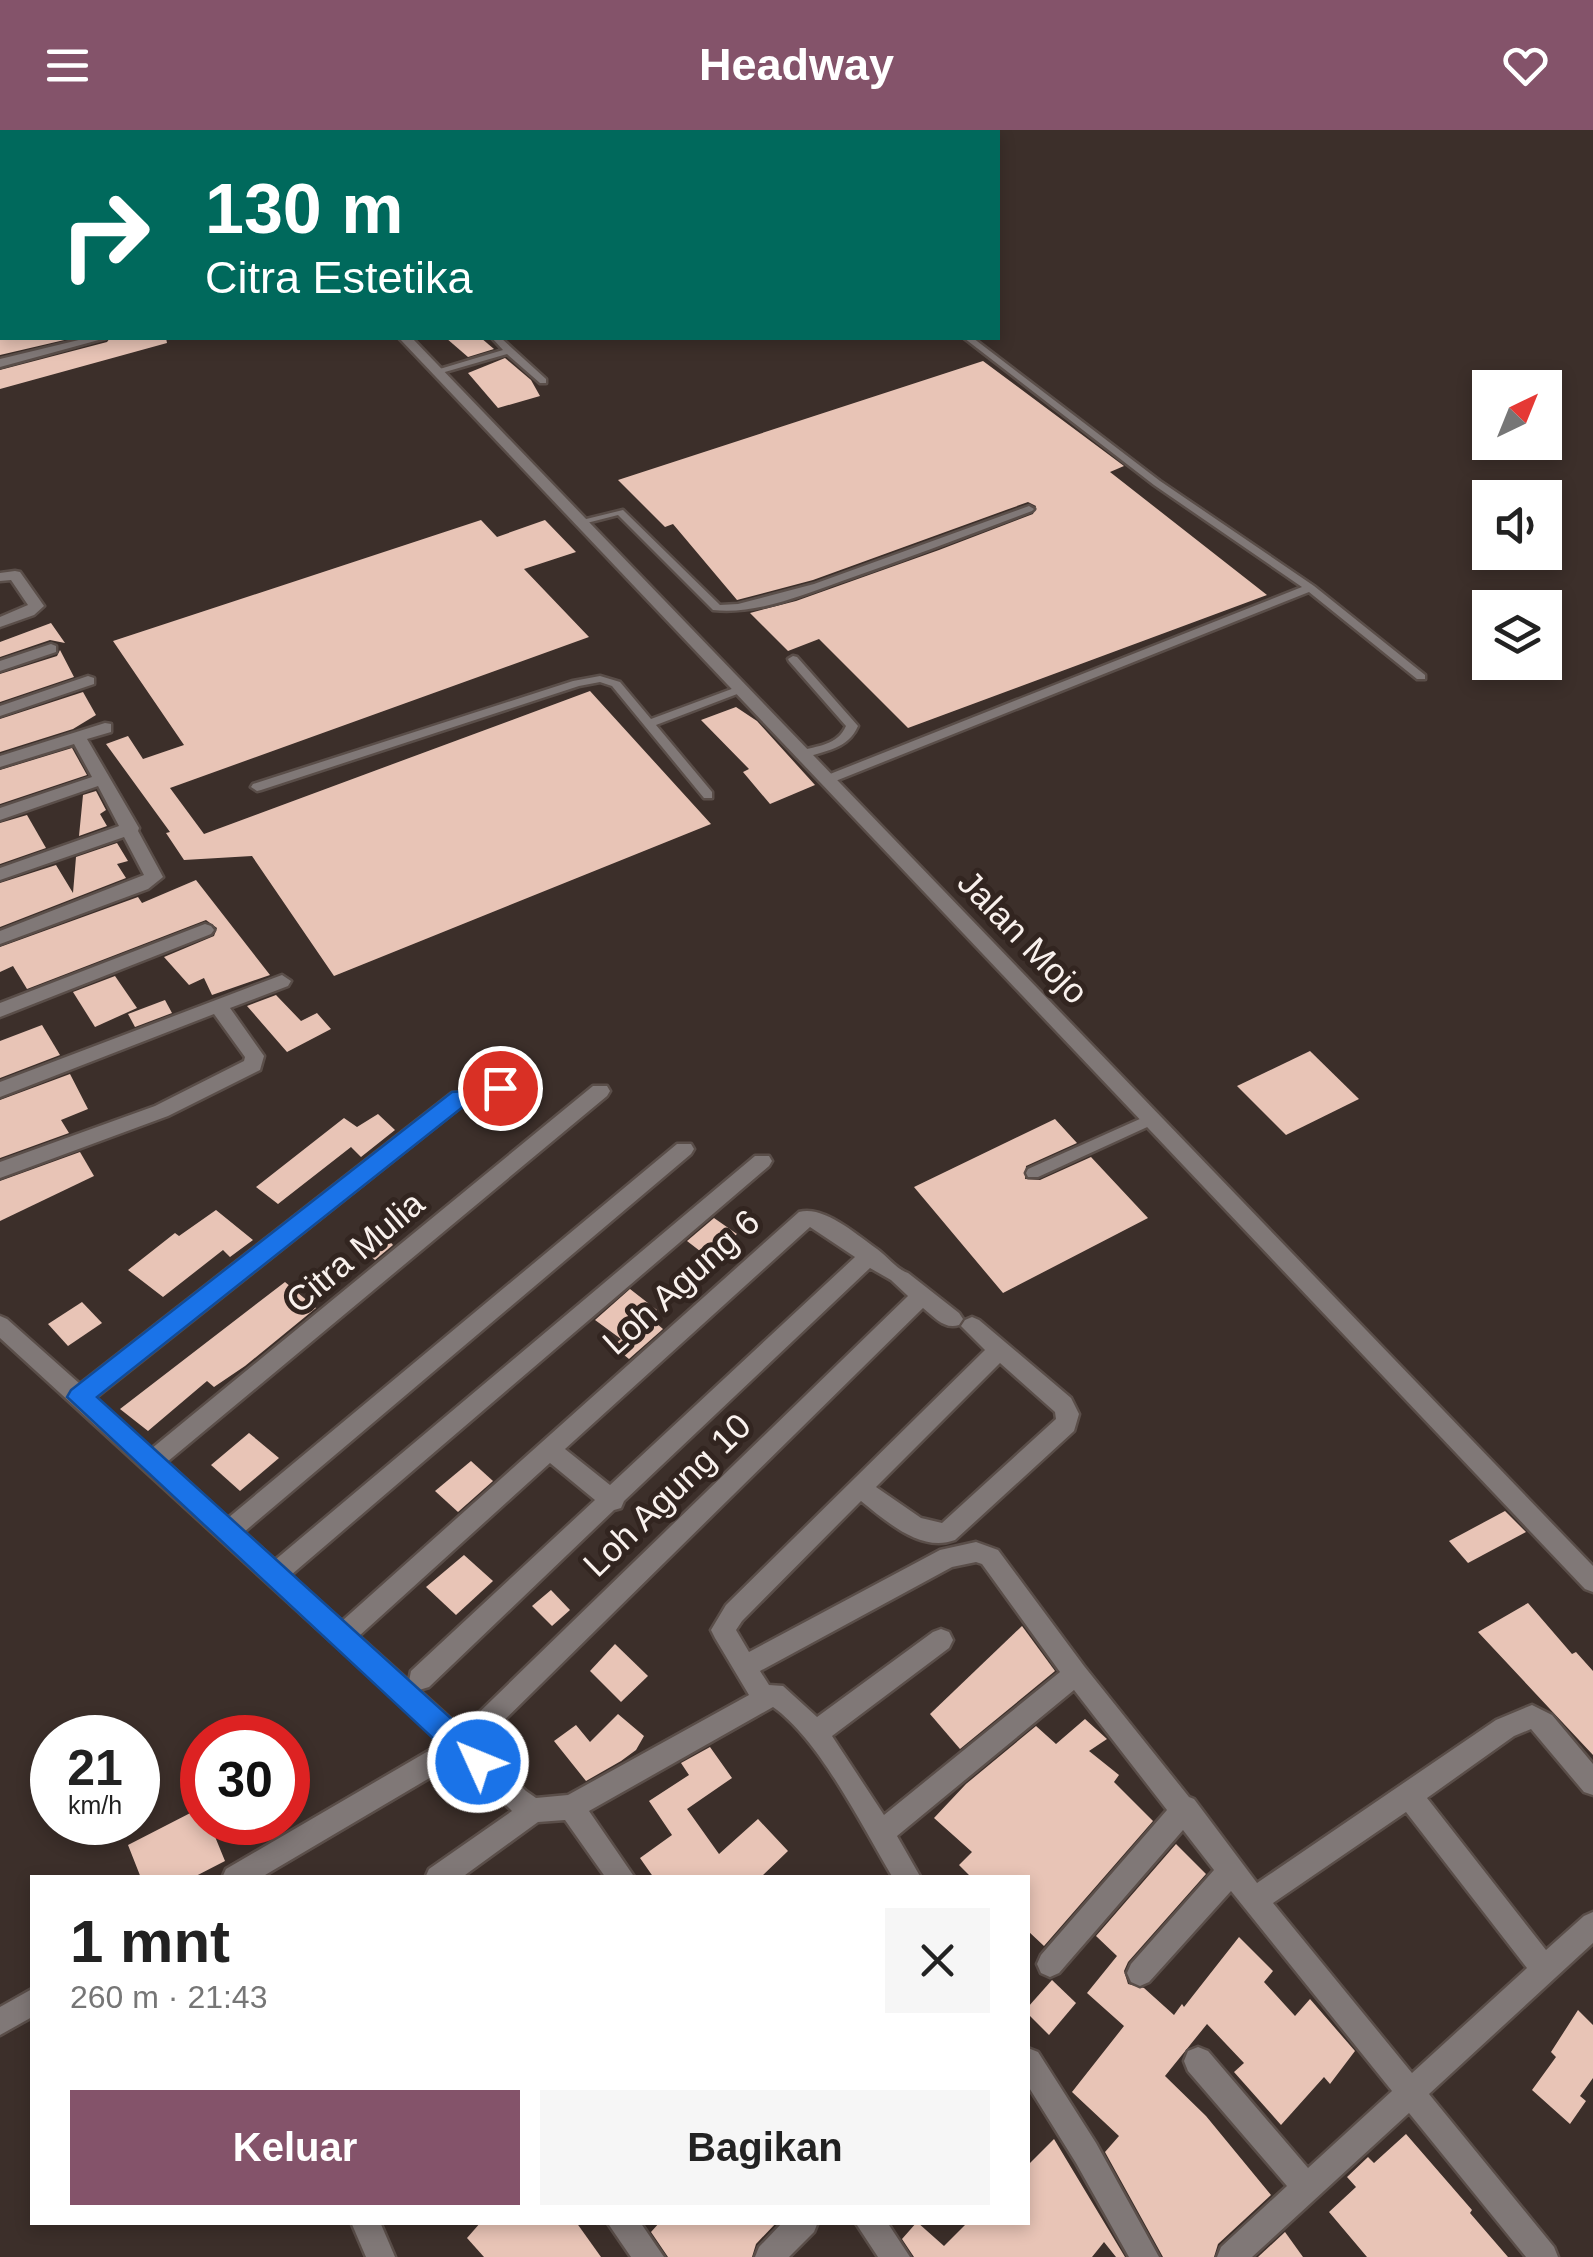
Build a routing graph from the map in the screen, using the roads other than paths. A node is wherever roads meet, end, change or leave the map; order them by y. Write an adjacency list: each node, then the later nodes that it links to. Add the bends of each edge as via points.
1 (92, 340): 6 (street)
2 (408, 340): 7 (street, Jalan Mojo)
3 (498, 340): 5 (lane)
4 (971, 340): 12 (lane, via 1157,483)
5 (509, 351): 7 (lane); 8 (lane)
6 (0, 364)
7 (438, 371): 10 (street, Jalan Mojo)
8 (543, 381)
9 (1028, 509): 10 (lane, via 728,611 717,608 620,512)
10 (579, 522): 19 (street, Jalan Mojo)
11 (0, 578): 13 (street, via 15,575 36,606)
12 (1310, 588): 17 (lane); 27 (lane)
13 (0, 622)
14 (52, 649): 16 (street)
15 (793, 659): 24 (lane, via 852,726 842,742)
16 (0, 666)
17 (1422, 676)
18 (88, 681): 20 (street)
19 (741, 688): 21 (lane); 24 (street, Jalan Mojo)
20 (0, 710)
21 (649, 724): 28 (lane, via 616,684 588,679); 29 (lane)
22 (104, 728): 23 (street)
23 (78, 736): 25 (street); 26 (street)
24 (803, 754): 27 (street, Jalan Mojo)
25 (0, 762)
26 (102, 779): 30 (street); 31 (street)
27 (829, 779): 41 (street, Jalan Mojo)
28 (256, 787)
29 (708, 795)
30 (0, 814)
31 (131, 828): 32 (street); 34 (street, via 154,872 150,881)
32 (0, 874)
33 (205, 930): 37 (street)
34 (0, 938)
35 (282, 981): 36 (street)
36 (218, 1005): 39 (street); 44 (street, via 256,1056 254,1065 144,1120)
37 (0, 1010)
38 (500, 1088): 50 (street, via 481,1098 459,1098)
39 (0, 1090)
40 (600, 1091): 52 (street, Citra Mulia)
41 (1151, 1119): 45 (lane); 57 (street, Jalan Mojo)
42 (684, 1149): 55 (street)
43 (762, 1161): 56 (street)
44 (0, 1170)
45 (1033, 1173)
46 (870, 1255): 47 (street, Loh Agung 6); 51 (street, Loh Agung 6, via 806,1218); 54 (street)
47 (921, 1296): 49 (street, Loh Agung 6); 65 (street, Loh Agung 10)
48 (0, 1325): 50 (street)
49 (1000, 1350): 53 (street); 53 (street, Loh Agung 6, via 1063,1405 1066,1424 947,1534 915,1527)
50 (80, 1397): 52 (street)
51 (548, 1448): 54 (street); 58 (street, Loh Agung 6)
52 (151, 1462): 55 (street)
53 (862, 1488): 60 (street, via 734,1613 723,1630)
54 (613, 1501): 62 (street)
55 (228, 1533): 56 (street)
56 (273, 1576): 58 (street)
57 (1593, 1582)
58 (341, 1637): 65 (street)
59 (942, 1640): 64 (street)
60 (746, 1666): 61 (street, via 948,1558 976,1552 998,1564); 63 (street)
61 (1076, 1674): 69 (street); 71 (street)
62 (420, 1679)
63 (763, 1697): 64 (street, via 774,1694 791,1703); 68 (street)
64 (815, 1734): 71 (street)
65 (462, 1745): 70 (street); 73 (street, Loh Agung 10)
66 (1593, 1783): 67 (street, via 1532,1718 1505,1728)
67 (1409, 1796): 77 (street); 80 (street)
68 (571, 1806): 70 (street); 75 (street)
69 (1185, 1808): 72 (street); 79 (street)
70 (534, 1810): 74 (street)
71 (880, 1833): 76 (street)
72 (1231, 1871): 77 (street); 81 (street)
73 (239, 1875)
74 (442, 1875)
75 (620, 1875)
76 (906, 1875)
77 (1254, 1900): 86 (street)
78 (1593, 1925): 80 (street)
79 (1050, 1964)
80 (1545, 1970): 86 (street)
81 (1140, 1972)
82 (30, 2003): 83 (street)
83 (0, 2022)
84 (1198, 2062): 87 (street)
85 (1030, 2065): 96 (street)
86 (1408, 2092): 87 (street); 98 (street)
87 (1305, 2186): 97 (street)
88 (366, 2225): 92 (street)
89 (623, 2225): 93 (street)
90 (801, 2225): 94 (street)
91 (870, 2225): 95 (street)
92 (381, 2257)
93 (650, 2257)
94 (769, 2257)
95 (896, 2257)
96 (1145, 2257)
97 (1231, 2257)
98 (1544, 2257)

